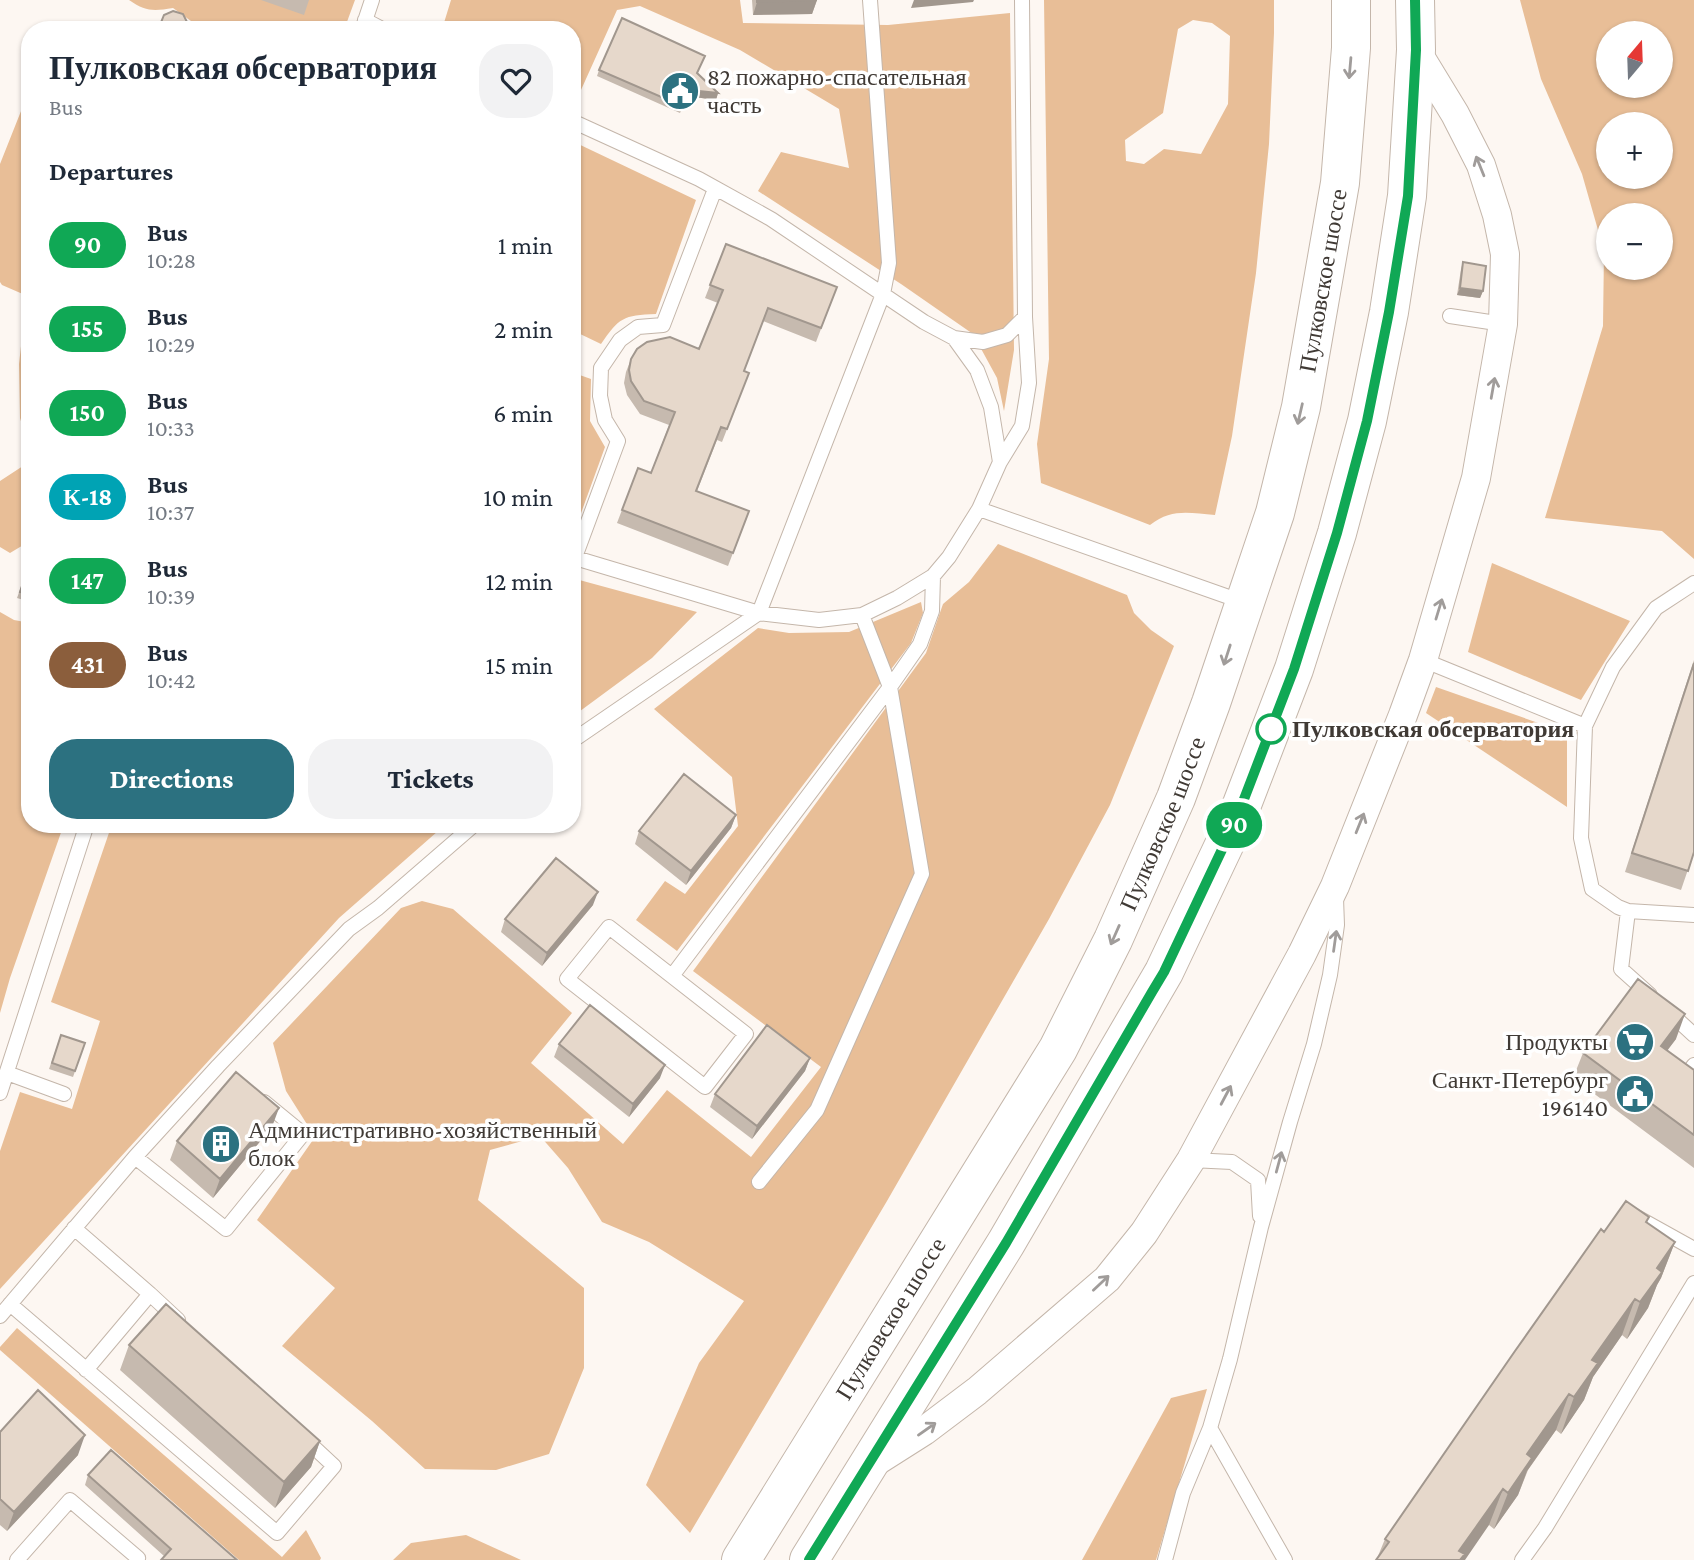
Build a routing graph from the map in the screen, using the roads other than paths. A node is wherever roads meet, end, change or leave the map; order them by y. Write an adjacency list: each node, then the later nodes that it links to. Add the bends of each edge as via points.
1 (372, 0): 6 (lane)
2 (870, 0): 10 (lane, via 889,263)
3 (1022, 0): 12 (lane)
4 (1351, 0): 21 (highway, Пулковское шоссе, one-way to 21, via 1352,48 1340,183 1322,297 1275,513)
5 (1415, 0): 7 (highway)
6 (364, 21)
7 (1416, 50): 13 (street, one-way to 7, via 1505,254 1497,215 1481,165); 56 (highway, via 1408,196 1367,421 1294,669 1241,808 1164,972)
8 (581, 125): 9 (lane)
9 (715, 189): 10 (lane, via 771,219); 17 (lane, via 663,325 638,327 620,340 601,368 605,420 618,441)
10 (883, 295): 14 (lane); 22 (lane)
11 (1450, 316): 13 (lane)
12 (1025, 317): 14 (lane, via 1007,335 983,342); 15 (lane, via 1029,383 1024,415)
13 (1503, 324): 24 (street, one-way to 13, via 1476,478)
14 (954, 338): 15 (lane, via 977,370 991,407)
15 (1000, 462): 16 (lane)
16 (979, 509): 19 (lane); 21 (lane)
17 (581, 539)
18 (581, 559): 22 (lane)
19 (933, 576): 23 (lane); 25 (lane, via 932,611 920,644)
20 (1694, 583): 26 (lane, via 1656,608 1613,667)
21 (1244, 603): 59 (highway, Пулковское шоссе, one-way to 59, via 1176,798 1058,1049)
22 (759, 613): 23 (lane, via 819,620); 27 (lane)
23 (862, 615): 25 (lane)
24 (1423, 660): 26 (lane); 30 (street, one-way to 24)
25 (890, 687): 33 (lane); 43 (lane, via 922,874 817,1110)
26 (1585, 726): 31 (lane, via 1581,838 1592,889)
27 (581, 735)
28 (84, 833): 36 (lane)
29 (464, 833): 41 (lane, via 349,929 223,1069)
30 (1335, 886): 42 (street, one-way to 30); 45 (lane, one-way to 30, via 1330,975 1337,925)
31 (1628, 911): 32 (lane); 34 (lane, via 1621,969)
32 (1694, 915)
33 (672, 976): 33 (lane, via 746,1034 705,1087 567,979 609,927)
34 (1694, 1035)
35 (1694, 1065): 37 (lane, via 1687,1074)
36 (7, 1073): 39 (lane); 40 (lane)
37 (1694, 1079)
38 (249, 1090): 41 (lane, via 303,1133 226,1229)
39 (0, 1093)
40 (64, 1094)
41 (135, 1157): 46 (lane)
42 (1191, 1160): 45 (lane, via 1232,1162 1258,1180); 56 (street, one-way to 42, via 977,1391 1107,1279 1144,1233)
43 (759, 1182)
44 (1626, 1211): 47 (lane)
45 (1261, 1227): 55 (lane)
46 (74, 1228): 49 (lane); 50 (lane)
47 (1694, 1249)
48 (1694, 1283): 63 (lane)
49 (150, 1294): 52 (lane); 53 (lane)
50 (10, 1304): 51 (lane); 53 (lane)
51 (0, 1316)
52 (191, 1332)
53 (86, 1370): 54 (lane, via 276,1533 334,1466)
54 (293, 1428)
55 (1210, 1428): 61 (lane, via 1183,1493); 62 (lane)
56 (869, 1466): 60 (highway)
57 (18, 1560): 58 (lane, via 70,1500)
58 (137, 1560)
59 (741, 1560)
60 (809, 1560)
61 (1165, 1560)
62 (1285, 1560)
63 (1522, 1560)

